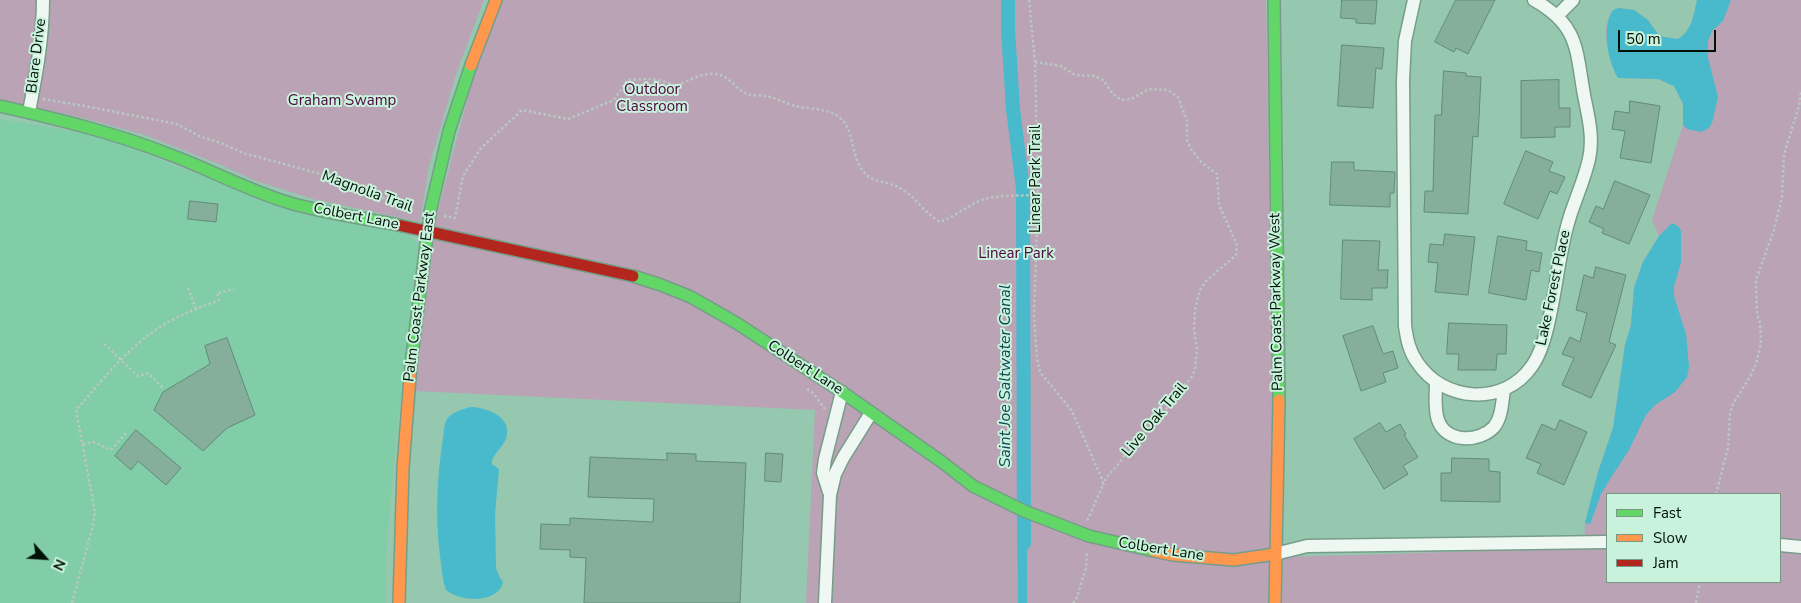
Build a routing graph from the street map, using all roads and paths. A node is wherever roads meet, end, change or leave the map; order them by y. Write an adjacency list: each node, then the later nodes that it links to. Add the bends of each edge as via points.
1 (43, 0): 13 (street, Blare Drive, via 41,41)
2 (496, 0): 17 (street, Palm Coast Parkway East, via 468,70)
3 (1029, 0): 9 (path, Linear Park Trail)
4 (1274, 0): 42 (street, Palm Coast Parkway West, via 1279,406)
5 (1414, 0): 26 (street, Lake Forest Place, via 1405,41 1403,80 1405,326 1416,361)
6 (1534, 0): 8 (street, Lake Forest Place)
7 (1573, 0): 8 (street)
8 (1557, 16): 29 (street, Lake Forest Place, via 1580,59 1591,150 1564,238 1542,348 1527,373)
9 (1035, 62): 16 (path, Linear Park Trail); 35 (path, Live Oak Trail, via 1061,66 1075,75 1095,76 1121,100 1131,99 1149,89 1168,90 1178,97 1187,121 1186,134 1191,149 1217,174 1219,204 1236,245 1236,255 1200,290 1195,310 1195,370 1159,420 1134,442)
10 (656, 78): 11 (path); 16 (path, via 676,86 706,74 717,74 730,79 748,94 838,116 847,125 855,156 864,174 903,189 929,216 940,222 993,198); 18 (path, via 628,80 614,100 568,119 522,110 481,148 463,176)
11 (655, 83)
12 (1801, 90): 36 (path, via 1784,154 1782,197 1776,224 1756,280 1761,342 1751,375 1732,404 1728,448)
13 (32, 97): 15 (street, Blare Drive); 17 (path, Magnolia Trail, via 177,124 243,153 317,173 410,209)
14 (0, 106): 15 (street, Colbert Lane)
15 (29, 112): 19 (street, Colbert Lane, via 127,139 278,200)
16 (1038, 195): 35 (path, Linear Park Trail, via 1034,315 1037,360 1040,372 1072,411)
17 (430, 213): 18 (path, Magnolia Trail); 19 (street, Palm Coast Parkway East)
18 (455, 218): 20 (path)
19 (427, 231): 20 (street, Colbert Lane); 45 (street, Palm Coast Parkway East, via 406,426)
20 (452, 236): 30 (street, Colbert Lane, via 661,285 691,297 732,320)
21 (188, 288): 23 (path)
22 (234, 289): 23 (path, via 217,293 219,300)
23 (196, 308): 25 (path, via 152,332)
24 (104, 344): 25 (path)
25 (121, 361): 28 (path, via 138,376 148,373); 34 (path, via 76,410)
26 (1436, 382): 29 (street, Lake Forest Place, via 1448,389 1470,394); 29 (street, via 1437,419 1446,432 1464,439 1481,436 1495,426)
27 (801, 384): 31 (path)
28 (163, 388)
29 (1504, 390)
30 (842, 392): 32 (street, Colbert Lane); 37 (street, via 823,472)
31 (826, 411)
32 (871, 413): 37 (street, via 835,474); 38 (street, Colbert Lane, via 978,489)
33 (126, 434): 34 (path, via 111,450 94,442)
34 (83, 444): 44 (path, via 95,512)
35 (1103, 484): 38 (path, via 1087,518)
36 (1716, 493)
37 (830, 495): 46 (street)
38 (1088, 536): 42 (street, Colbert Lane, via 1164,553 1214,559 1234,560); 47 (path, via 1086,568)
39 (1606, 542): 42 (street, Colbert Lane, via 1307,546)
40 (1781, 545): 41 (street)
41 (1801, 547)
42 (1275, 554): 48 (street, Palm Coast Parkway West)
43 (1700, 583): 49 (path)
44 (72, 603)
45 (399, 603)
46 (825, 603)
47 (1073, 603)
48 (1275, 603)
49 (1696, 603)

